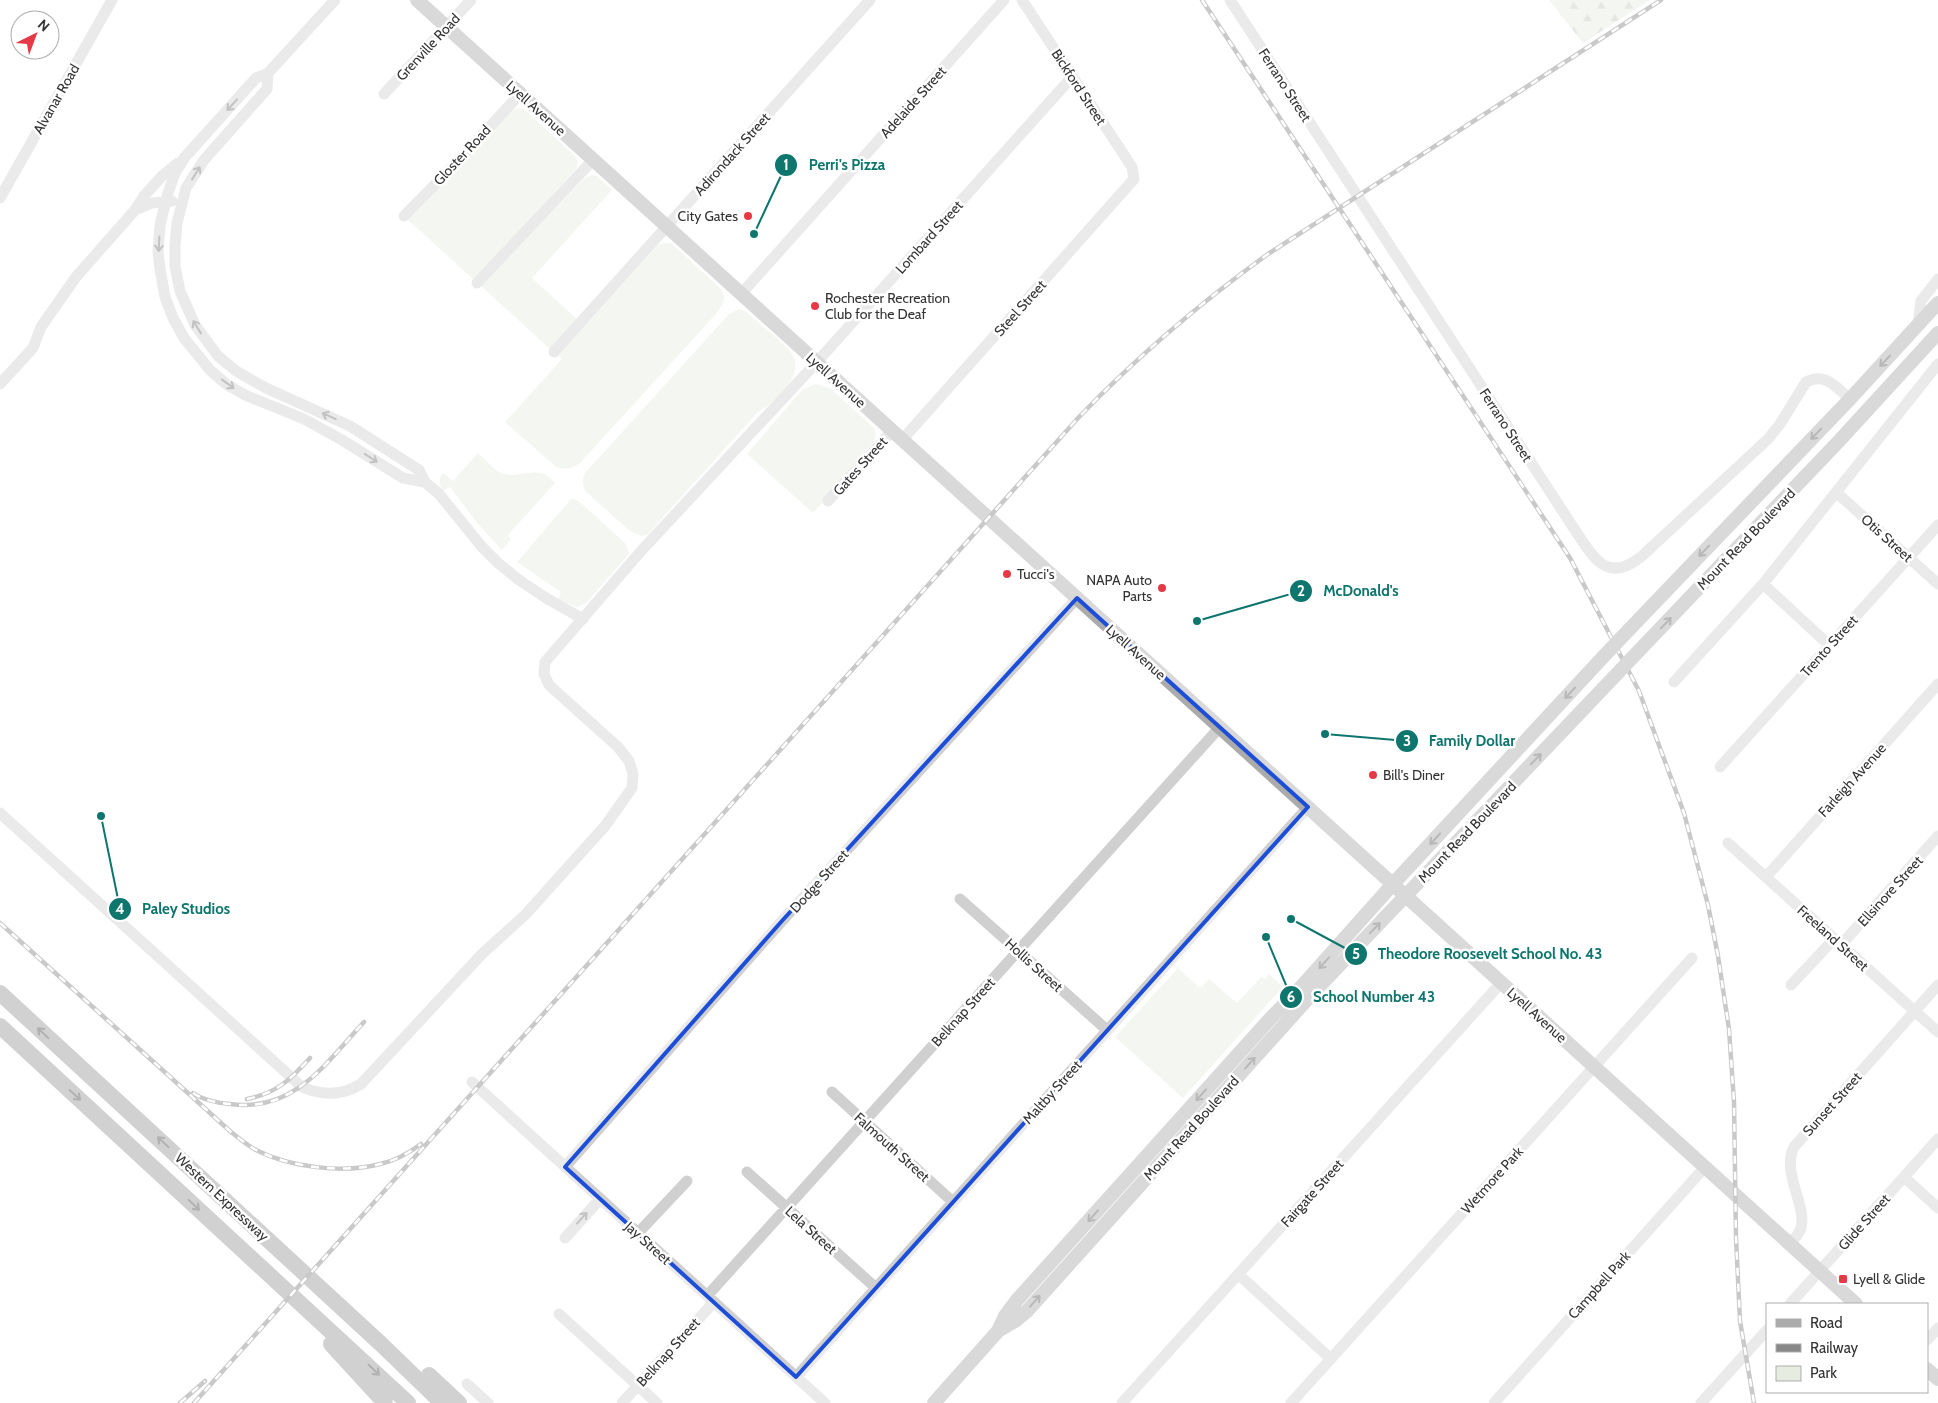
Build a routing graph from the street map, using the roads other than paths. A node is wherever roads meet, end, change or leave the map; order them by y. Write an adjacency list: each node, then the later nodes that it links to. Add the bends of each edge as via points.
1 (112, 0): 17 (street, Alvanar Road)
2 (335, 0): 10 (street)
3 (417, 0): 9 (main road, Lyell Avenue)
4 (471, 0): 9 (street, Grenville Road)
5 (870, 0): 22 (street, Adirondack Street)
6 (1004, 0): 25 (street, Adelaide Street)
7 (1022, 0): 11 (street, Bickford Street)
8 (1230, 0): 34 (street, Ferrano Street, via 1573,527 1601,565 1613,570 1624,568 1642,556 1771,435 1806,382 1821,378 1829,380)
9 (446, 27): 12 (street, Grenville Road); 13 (main road, Lyell Avenue)
10 (268, 73): 14 (street, one-way to 14, via 256,78); 18 (street, one-way to 10, via 186,188 204,160 267,89)
11 (1072, 77): 16 (street, Bickford Street); 30 (street, Lombard Street)
12 (384, 94)
13 (520, 94): 15 (main road, Lyell Avenue); 21 (street, Gloster Road)
14 (185, 158): 19 (street, via 175,173); 20 (street, via 162,176)
15 (593, 160): 22 (main road, Lyell Avenue); 24 (street)
16 (1134, 174): 35 (street, Steel Street, via 1132,182)
17 (0, 198)
18 (183, 199): 19 (street); 37 (street, one-way to 18, via 419,470 350,426 266,388 218,356 195,325 180,291 175,245)
19 (166, 202): 20 (street); 37 (street, one-way to 37, via 158,252 165,297 184,338 210,370 245,396 304,419 403,478)
20 (136, 210): 32 (street, via 76,277 41,327 33,348)
21 (404, 216)
22 (667, 227): 25 (main road, Lyell Avenue); 29 (street, Adirondack Street)
23 (1938, 279): 27 (street, via 1921,301)
24 (477, 283)
25 (741, 294): 30 (main road, Lyell Avenue)
26 (1938, 303): 27 (main road, Mount Read Boulevard)
27 (1918, 326): 34 (main road, Mount Read Boulevard, one-way to 34)
28 (1938, 333): 33 (main road, Mount Read Boulevard)
29 (554, 352)
30 (817, 362): 35 (main road, Lyell Avenue); 45 (street, Lombard Street, via 642,550)
31 (1938, 364): 38 (street)
32 (0, 384)
33 (1891, 385): 34 (main road); 36 (main road, Mount Read Boulevard)
34 (1850, 399): 36 (main road, via 1848,424); 56 (main road, Mount Read Boulevard, one-way to 56, bridge, via 1603,657)
35 (897, 435): 39 (street, Gates Street); 44 (main road, Lyell Avenue)
36 (1839, 442): 57 (main road, Mount Read Boulevard, one-way to 36, bridge)
37 (425, 482): 45 (street, via 498,563 546,598)
38 (1836, 492): 41 (street, Otis Street); 42 (street)
39 (828, 501)
40 (1938, 525): 41 (street, Trento Street)
41 (1909, 558): 43 (street, Otis Street); 46 (street, Trento Street)
42 (1763, 584): 46 (street); 47 (street)
43 (1938, 584)
44 (1077, 598): 49 (main road, Lyell Avenue); 75 (street, Dodge Street, via 772,932)
45 (583, 619): 52 (street, Lombard Street, via 545,662 544,674 550,685 629,761 633,774 632,788 605,826 526,914 482,954 370,1076 352,1089 325,1094 302,1087)
46 (1829, 645): 50 (street, Trento Street)
47 (1674, 682)
48 (1938, 684): 55 (street, Farleigh Avenue)
49 (1220, 728): 51 (main road, Lyell Avenue); 60 (street, Belknap Street)
50 (1720, 767)
51 (1308, 808): 56 (main road, Lyell Avenue); 68 (street, Maltby Street)
52 (0, 813)
53 (1938, 836): 59 (street, Ellsinore Street)
54 (1728, 843): 55 (street, Freeland Street)
55 (1766, 877): 59 (street, Freeland Street)
56 (1393, 884): 57 (main road, Lyell Avenue); 98 (main road, Mount Read Boulevard, one-way to 98, via 1017,1300)
57 (1406, 896): 62 (main road, Lyell Avenue); 98 (main road, Mount Read Boulevard, one-way to 57, via 1027,1311 1312,994)
58 (960, 899): 60 (street, Hollis Street)
59 (1838, 942): 63 (street, Ellsinore Street); 66 (street, Freeland Street)
60 (1018, 951): 68 (street, Hollis Street); 73 (street, Belknap Street)
61 (1692, 958): 70 (street, Wetmore Park)
62 (1501, 983): 70 (main road, Lyell Avenue); 90 (street, Fairgate Street)
63 (1791, 985)
64 (1938, 985): 66 (street, Sunset Street)
65 (0, 993): 87 (highway, Western Expressway, one-way to 65)
66 (1915, 1011): 69 (street, Freeland Street); 86 (street, Sunset Street, via 1794,1147 1790,1166 1802,1223)
67 (0, 1026): 88 (highway, Western Expressway, one-way to 88)
68 (1107, 1030): 81 (street, Maltby Street)
69 (1938, 1032)
70 (1594, 1067): 76 (main road, Lyell Avenue); 100 (street, Wetmore Park)
71 (472, 1082): 75 (street, Jay Street)
72 (832, 1092): 73 (street, Falmouth Street)
73 (864, 1122): 81 (street, Falmouth Street); 82 (street, Belknap Street)
74 (1938, 1139): 78 (street, Glide Street)
75 (565, 1167): 80 (street, Jay Street)
76 (1704, 1167): 86 (main road, Lyell Avenue); 117 (street, Campbell Park)
77 (747, 1172): 82 (street, Lela Street)
78 (1904, 1177): 83 (street); 89 (street, Glide Street)
79 (687, 1181): 84 (street)
80 (600, 1199): 84 (street, Jay Street); 85 (street, one-way to 80)
81 (953, 1202): 91 (street, Maltby Street)
82 (787, 1208): 91 (street, Lela Street); 92 (street, Belknap Street)
83 (1938, 1208)
84 (638, 1233): 92 (street, Jay Street)
85 (565, 1238)
86 (1790, 1244): 89 (main road, Lyell Avenue)
87 (289, 1258): 108 (highway, Western Expressway); 109 (highway, via 399,1348)
88 (261, 1266): 106 (highway); 107 (highway, Western Expressway, one-way to 107)
89 (1820, 1271): 93 (street, Glide Street); 94 (main road, Lyell Avenue)
90 (1238, 1274): 100 (street); 115 (street, Fairgate Street)
91 (876, 1288): 102 (street, Maltby Street)
92 (710, 1299): 102 (street, Jay Street); 105 (street, Belknap Street)
93 (1791, 1303)
94 (1855, 1303)
95 (559, 1314): 105 (street)
96 (1938, 1328): 99 (street)
97 (1766, 1331): 118 (street)
98 (998, 1332): 114 (main road, Mount Read Boulevard)
99 (1928, 1339)
100 (1331, 1359): 116 (street, Wetmore Park)
101 (1928, 1370): 103 (main road)
102 (796, 1376): 113 (street, Jay Street)
103 (1938, 1379)
104 (467, 1384): 110 (street)
105 (637, 1386): 111 (street, Belknap Street); 112 (street)
106 (385, 1403)
107 (408, 1403)
108 (442, 1403)
109 (459, 1403)
110 (488, 1403)
111 (622, 1403)
112 (656, 1403)
113 (825, 1403)
114 (934, 1403)
115 (1122, 1403)
116 (1291, 1403)
117 (1494, 1403)
118 (1702, 1403)

